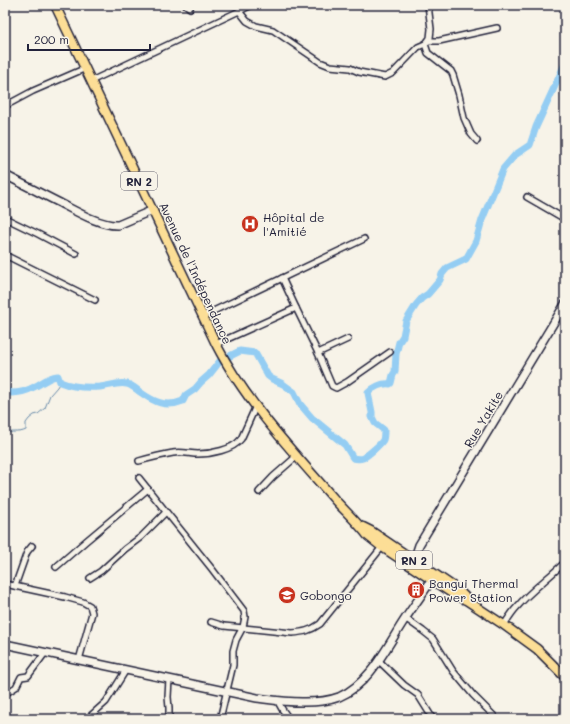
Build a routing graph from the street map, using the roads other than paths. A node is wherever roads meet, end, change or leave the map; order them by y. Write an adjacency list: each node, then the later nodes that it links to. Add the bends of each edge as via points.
1 (55, 5): 7 (main road, Avenue de l'Indépendance / RN 2)
2 (252, 5): 4 (street)
3 (428, 5): 6 (street, via 431,29 430,38)
4 (239, 11): 6 (street, via 247,21 273,30 320,62 378,76 385,77 393,73 418,47); 8 (street)
5 (497, 28): 6 (street)
6 (426, 43): 10 (street, via 428,53 451,71 464,118 470,134)
7 (86, 68): 8 (main road, Avenue de l'Indépendance / RN 2); 9 (street)
8 (91, 81): 13 (main road, Avenue de l'Indépendance / RN 2)
9 (5, 106)
10 (477, 141)
11 (5, 175): 13 (street, via 106,224 118,225)
12 (527, 197): 15 (street)
13 (153, 210): 23 (main road, Avenue de l'Indépendance / RN 2)
14 (5, 218): 17 (street)
15 (565, 219)
16 (364, 239): 19 (street)
17 (76, 254)
18 (5, 255): 20 (street)
19 (282, 278): 22 (street); 23 (street)
20 (95, 300)
21 (565, 304): 36 (street, Rue Yakite)
22 (296, 308): 25 (street); 27 (street)
23 (203, 316): 25 (main road, Avenue de l'Indépendance / RN 2)
24 (348, 339): 27 (street)
25 (216, 344): 28 (main road, Avenue de l'Indépendance / RN 2)
26 (390, 352): 27 (street, via 336,388 332,386)
27 (318, 353)
28 (256, 406): 29 (main road, Avenue de l'Indépendance / RN 2); 30 (street, via 241,440 232,447 198,454 174,452)
29 (296, 456): 33 (street); 35 (main road, Avenue de l'Indépendance / RN 2)
30 (139, 461)
31 (139, 478): 32 (street)
32 (148, 489): 34 (street); 42 (street)
33 (259, 492)
34 (166, 512): 44 (street); 50 (street, via 244,611)
35 (358, 524): 38 (main road, Avenue de l'Indépendance / RN 2); 39 (main road, Avenue de l'Indépendance / RN 2, via 371,531)
36 (419, 545): 39 (street, Rue Yakite); 41 (street, Rue Yakite)
37 (32, 546): 46 (street, via 27,552)
38 (382, 547): 39 (main road, Avenue de l'Indépendance / RN 2); 50 (street, via 320,624 312,629 292,633)
39 (404, 558): 41 (main road, Avenue de l'Indépendance / RN 2)
40 (565, 562): 49 (street, via 517,607)
41 (412, 563): 43 (main road, Avenue de l'Indépendance / RN 2)
42 (56, 567)
43 (434, 577): 47 (street); 49 (main road, Avenue de l'Indépendance / RN 2, via 457,589 466,600)
44 (90, 578)
45 (5, 584): 46 (street)
46 (15, 586): 53 (street, via 84,602 90,606 92,613)
47 (405, 618): 54 (street); 61 (street, via 433,640 453,671)
48 (211, 622): 50 (street)
49 (504, 625): 56 (main road, Avenue de l'Indépendance / RN 2, via 537,649)
50 (243, 627): 58 (street, via 233,651 233,665)
51 (5, 644): 52 (street)
52 (45, 653): 53 (street); 59 (street, via 28,676 21,677 16,687)
53 (80, 660): 55 (street)
54 (378, 661): 60 (street, via 362,682 350,692 338,697 312,702); 66 (street, via 418,695)
55 (126, 670): 57 (street); 62 (street, via 106,702)
56 (565, 677)
57 (169, 679): 58 (street); 63 (street)
58 (227, 691): 60 (street); 64 (street)
59 (5, 694)
60 (277, 700): 65 (street)
61 (494, 716)
62 (87, 719)
63 (169, 719)
64 (220, 719)
65 (290, 719)
66 (433, 719)

